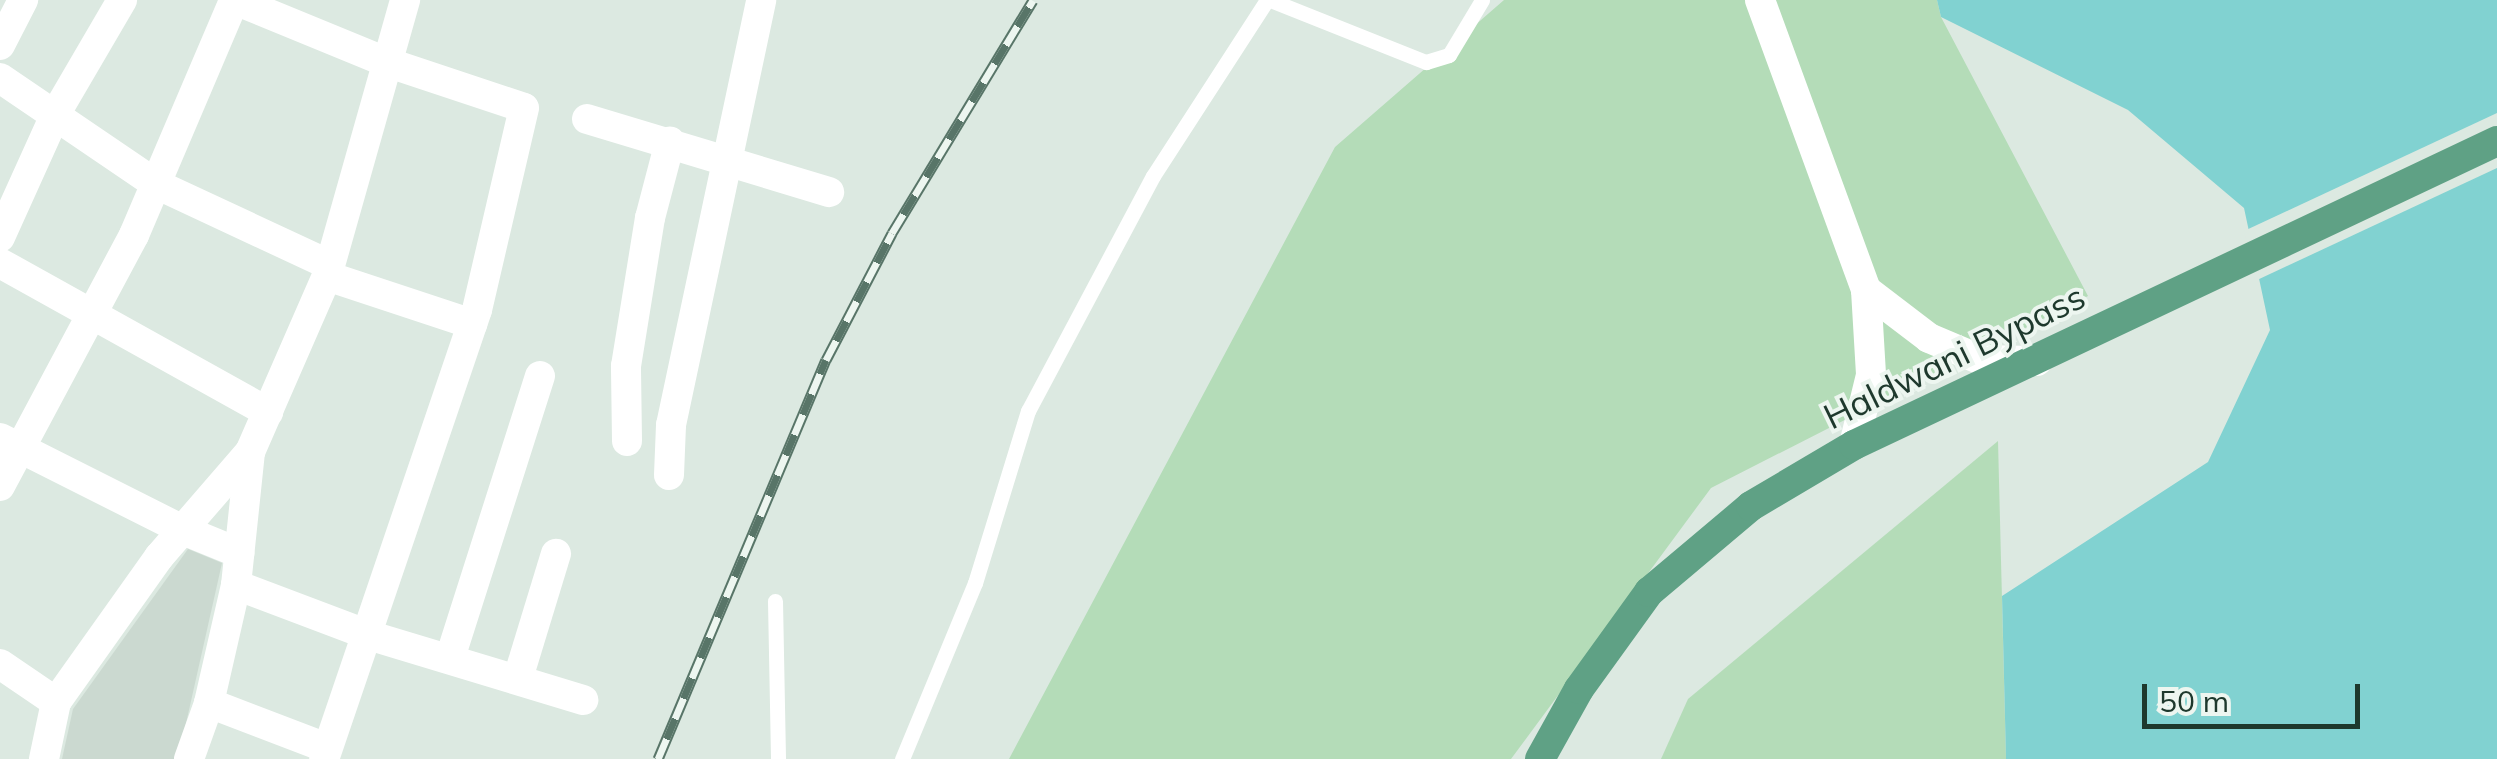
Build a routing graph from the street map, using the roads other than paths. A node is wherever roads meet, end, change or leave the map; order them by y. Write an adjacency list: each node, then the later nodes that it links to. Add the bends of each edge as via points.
1 (24, 0): 9 (street)
2 (122, 0): 12 (street)
3 (235, 0): 10 (street); 17 (street)
4 (405, 0): 10 (street)
5 (761, 0): 16 (street)
6 (1268, 0): 7 (lane, via 1426,62 1449,56); 50 (lane, via 1153,176 1028,411 975,583)
7 (1482, 0)
8 (1760, 0): 22 (street)
9 (0, 45)
10 (386, 62): 21 (street); 24 (street, via 524,108)
11 (0, 78): 12 (street)
12 (56, 113): 17 (street); 19 (street)
13 (587, 118): 15 (street)
14 (2497, 141): 25 (main road, Haldwani Bypass)
15 (670, 142): 16 (street); 28 (street, via 626,366)
16 (724, 157): 18 (street); 32 (street, via 671,425)
17 (156, 184): 21 (street); 23 (street)
18 (829, 192)
19 (0, 237)
20 (0, 263): 23 (street)
21 (328, 270): 24 (street); 27 (street)
22 (1866, 290): 25 (street, via 1929,338 1981,360); 30 (street, via 1871,375)
23 (90, 316): 27 (street); 29 (street)
24 (472, 324): 39 (street)
25 (2037, 360): 30 (main road, Haldwani Bypass)
26 (540, 376): 40 (street)
27 (268, 412): 31 (street)
28 (627, 440)
29 (10, 442): 33 (street); 34 (street)
30 (1854, 445): 51 (main road, Haldwani Bypass, via 1751,506 1649,592 1579,689)
31 (250, 452): 34 (street); 35 (street)
32 (670, 475)
33 (0, 486)
34 (183, 530): 35 (street); 44 (street)
35 (240, 553): 37 (street)
36 (556, 554): 42 (street)
37 (236, 585): 39 (street); 45 (street)
38 (775, 602): 49 (lane)
39 (368, 635): 40 (street); 46 (street)
40 (450, 658): 42 (street)
41 (0, 664): 44 (street)
42 (518, 678): 43 (street)
43 (583, 700)
44 (56, 702): 47 (street)
45 (208, 703): 46 (street); 48 (street)
46 (325, 754)
47 (44, 759)
48 (190, 759)
49 (778, 759)
50 (902, 759)
51 (1540, 759)

